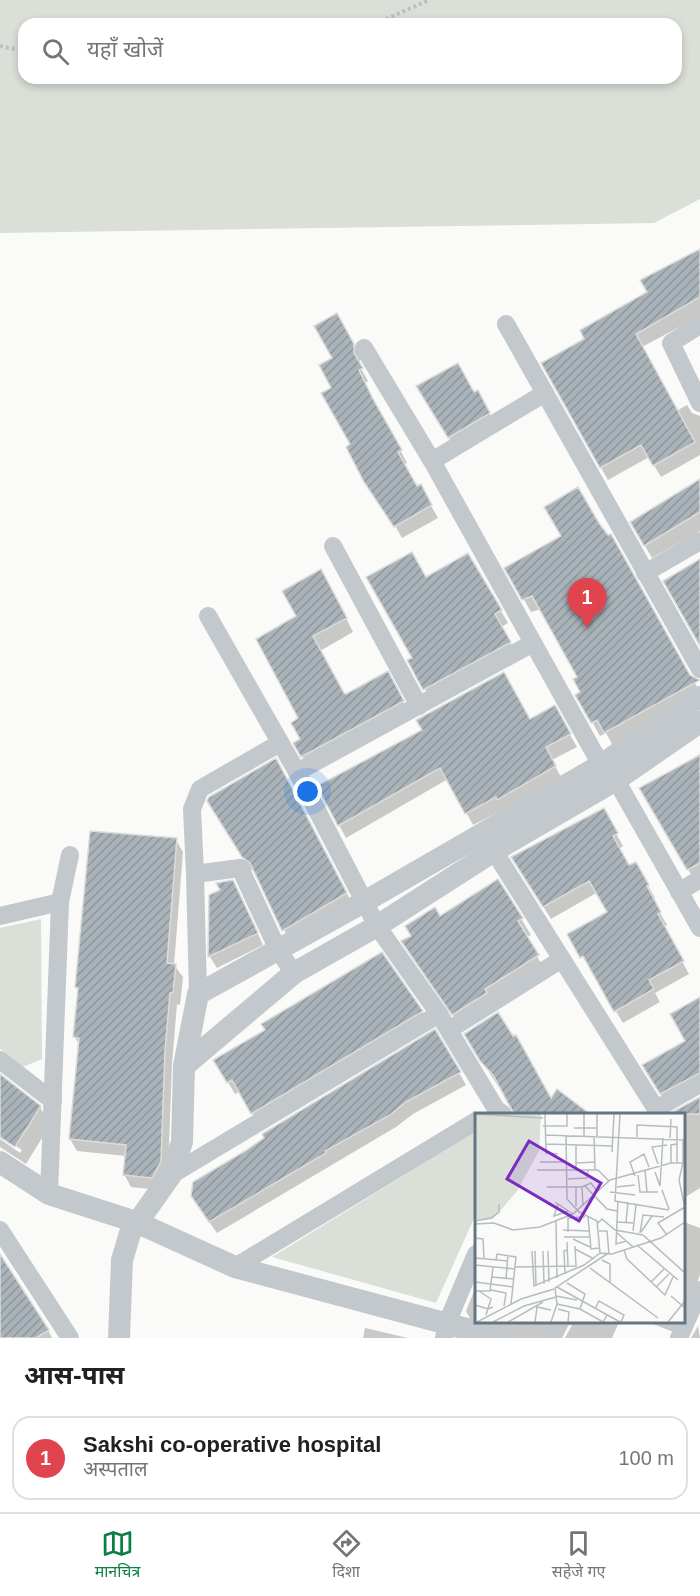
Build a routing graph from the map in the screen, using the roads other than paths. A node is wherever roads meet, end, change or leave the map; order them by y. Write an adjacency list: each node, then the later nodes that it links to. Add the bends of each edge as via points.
1 (506, 324): 4 (street)
2 (700, 325): 5 (street, via 671,343)
3 (364, 348): 6 (street)
4 (545, 393): 6 (street); 9 (street)
5 (700, 403)
6 (432, 461): 11 (street)
7 (700, 541): 9 (street)
8 (333, 546): 14 (street)
9 (645, 573): 12 (street)
10 (208, 616): 16 (street)
11 (533, 643): 14 (street); 18 (street)
12 (700, 669)
13 (700, 697): 18 (street)
14 (419, 706): 17 (street)
15 (700, 722): 18 (street)
16 (280, 743): 17 (street); 21 (street, via 200,789 192,808)
17 (297, 772): 25 (street)
18 (609, 772): 19 (street); 23 (street); 25 (street)
19 (494, 850): 27 (street); 30 (street)
20 (70, 855): 24 (street)
21 (195, 874): 29 (street, via 240,868); 32 (street)
22 (700, 879): 23 (street)
23 (679, 892): 28 (street)
24 (60, 902): 26 (street); 38 (street)
25 (364, 902): 27 (street); 29 (street)
26 (0, 916)
27 (377, 926): 31 (street); 33 (street)
28 (700, 928)
29 (278, 950): 31 (street); 32 (street)
30 (562, 959): 34 (street); 37 (street, via 656,1109)
31 (294, 973): 36 (street)
32 (198, 994): 36 (street)
33 (439, 1014): 34 (street); 42 (street)
34 (449, 1030): 39 (street)
35 (0, 1060): 38 (street)
36 (184, 1066): 42 (street, via 182,1142)
37 (700, 1084)
38 (52, 1101): 43 (street)
39 (496, 1113)
40 (475, 1122): 47 (street)
41 (0, 1162): 43 (street)
42 (171, 1175): 44 (street)
43 (49, 1194): 44 (street)
44 (136, 1222): 47 (street); 52 (street, via 122,1260)
45 (3, 1242): 51 (street)
46 (475, 1259): 50 (street)
47 (235, 1267): 50 (street)
48 (700, 1290): 55 (street)
49 (560, 1323): 54 (street)
50 (445, 1330): 53 (street)
51 (70, 1338)
52 (119, 1338)
53 (500, 1338)
54 (552, 1338)
55 (679, 1338)

